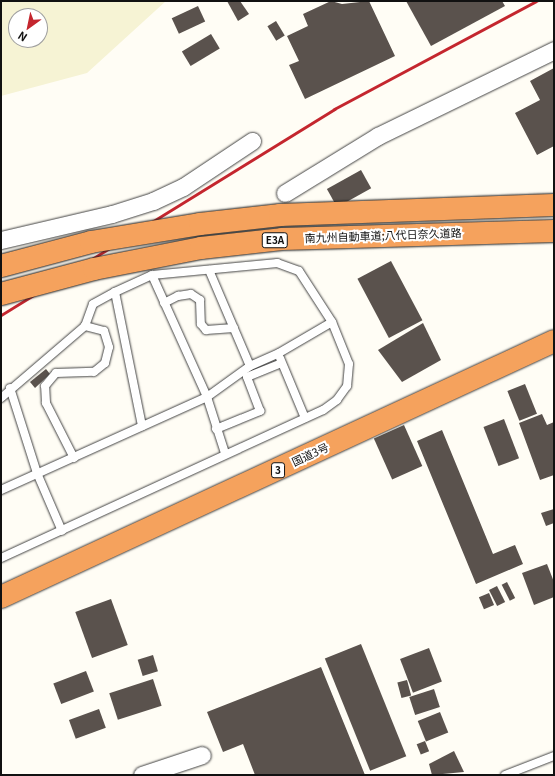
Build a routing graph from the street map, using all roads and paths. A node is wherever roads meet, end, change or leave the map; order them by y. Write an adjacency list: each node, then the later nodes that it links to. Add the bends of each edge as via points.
1 (554, 50): 3 (street, via 378,136)
2 (252, 141): 8 (street, via 183,187 153,202)
3 (285, 193)
4 (554, 199): 6 (highway, bridge)
5 (554, 205): 6 (highway, E3A, bridge)
6 (507, 206): 9 (highway, E3A, bridge, via 280,215 200,224 91,242)
7 (554, 231): 13 (highway, 南九州自動車道;八代日奈久道路 / E3A, bridge, via 402,233 268,240 202,248 94,269)
8 (1, 240)
9 (1, 266)
10 (209, 270): 11 (lane); 15 (lane, via 277,263 299,271); 17 (lane)
11 (152, 275): 12 (lane); 14 (lane)
12 (115, 292): 16 (lane, via 92,304); 26 (lane)
13 (1, 294)
14 (164, 303): 17 (lane, via 178,296 191,294 200,300 201,324 206,330); 23 (lane)
15 (332, 322): 19 (lane); 25 (lane, via 349,364 347,386 337,400)
16 (85, 326): 22 (lane); 29 (lane, via 104,331 109,347 105,363 94,372 56,373 45,386 46,403)
17 (234, 328): 21 (lane)
18 (554, 341): 34 (highway, 国道3号 / 3)
19 (279, 353): 20 (lane); 21 (lane)
20 (281, 363): 25 (lane); 27 (lane, via 247,377 260,411)
21 (250, 366): 23 (lane)
22 (10, 388): 24 (lane); 30 (lane)
23 (207, 397): 26 (lane); 27 (lane)
24 (1, 398)
25 (305, 418): 28 (lane)
26 (142, 426): 29 (lane)
27 (216, 429): 28 (lane)
28 (225, 453): 32 (lane)
29 (74, 458): 30 (lane)
30 (37, 473): 31 (lane); 32 (lane)
31 (1, 490)
32 (62, 531): 33 (lane)
33 (1, 558)
34 (1, 597)
35 (202, 755): 37 (street)
36 (554, 756): 38 (lane)
37 (142, 775)
38 (505, 775)

